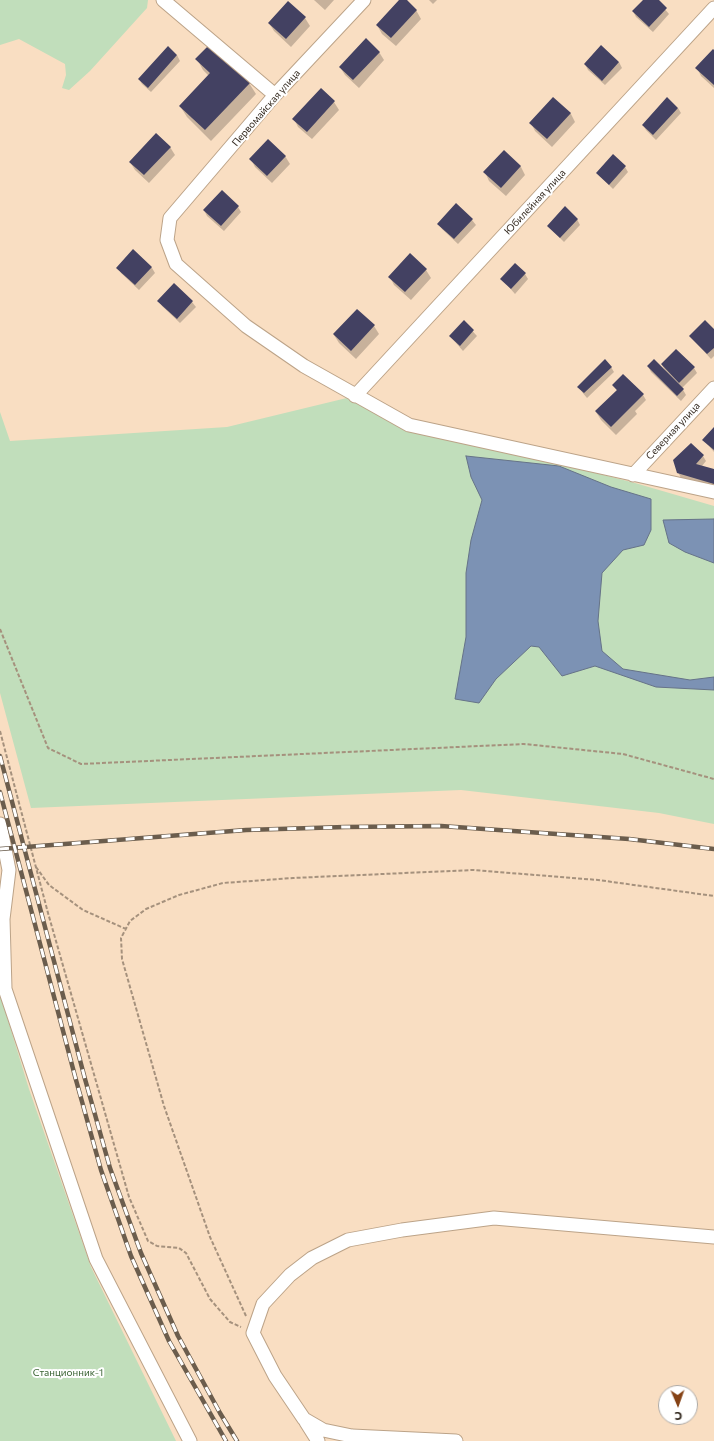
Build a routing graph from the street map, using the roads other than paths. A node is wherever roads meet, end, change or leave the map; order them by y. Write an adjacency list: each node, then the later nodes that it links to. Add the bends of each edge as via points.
1 (163, 0): 4 (street)
2 (364, 0): 4 (street, Первомайская улица)
3 (714, 8): 6 (street, Юбилейная улица)
4 (275, 95): 6 (street, Первомайская улица, via 170,218 167,240 176,264 246,326 304,366)
5 (714, 388): 7 (street, Северная улица)
6 (355, 396): 7 (street, via 409,425)
7 (633, 475): 8 (street)
8 (714, 492)
9 (0, 824): 12 (street, via 9,870 3,919 5,989 96,1259)
10 (714, 1238): 11 (street, via 494,1218 348,1240 312,1258 290,1275 263,1304 253,1333 275,1376)
11 (304, 1419): 13 (street); 14 (street, via 323,1430 352,1436)
12 (190, 1441)
13 (318, 1441)
14 (456, 1441)

